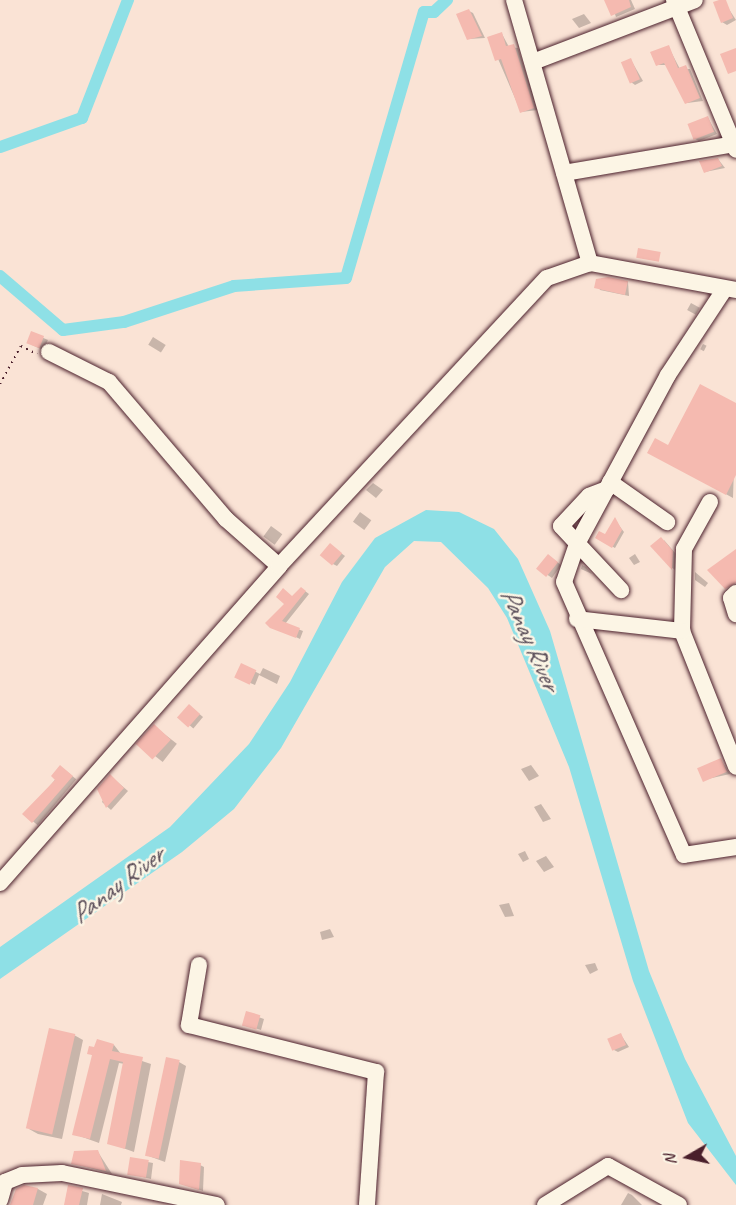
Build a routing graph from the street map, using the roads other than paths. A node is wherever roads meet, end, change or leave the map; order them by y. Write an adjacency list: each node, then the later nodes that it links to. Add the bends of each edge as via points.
1 (514, 0): 4 (street)
2 (694, 0): 3 (street)
3 (675, 3): 4 (street); 5 (street)
4 (533, 62): 6 (street)
5 (735, 146): 6 (street)
6 (564, 173): 7 (street)
7 (590, 263): 8 (street); 14 (street, via 547,278 520,303)
8 (730, 290): 10 (street, via 668,375)
9 (49, 352): 14 (street, via 109,382 226,519)
10 (609, 485): 12 (street); 13 (street)
11 (710, 502): 19 (street, via 684,549)
12 (667, 522)
13 (577, 543): 15 (street); 18 (street, via 564,582)
14 (279, 566): 22 (street)
15 (621, 590)
16 (736, 593): 17 (street, via 731,598)
17 (736, 614)
18 (577, 619): 19 (street); 21 (street, via 684,855)
19 (682, 631): 20 (street)
20 (736, 767)
21 (736, 847)
22 (0, 883)
23 (199, 965): 26 (street, via 189,1025 376,1072)
24 (0, 1200): 25 (street, via 5,1182 22,1175 63,1173)
25 (217, 1205)
26 (367, 1205)
27 (545, 1205): 28 (street, via 608,1166)
28 (679, 1205)

